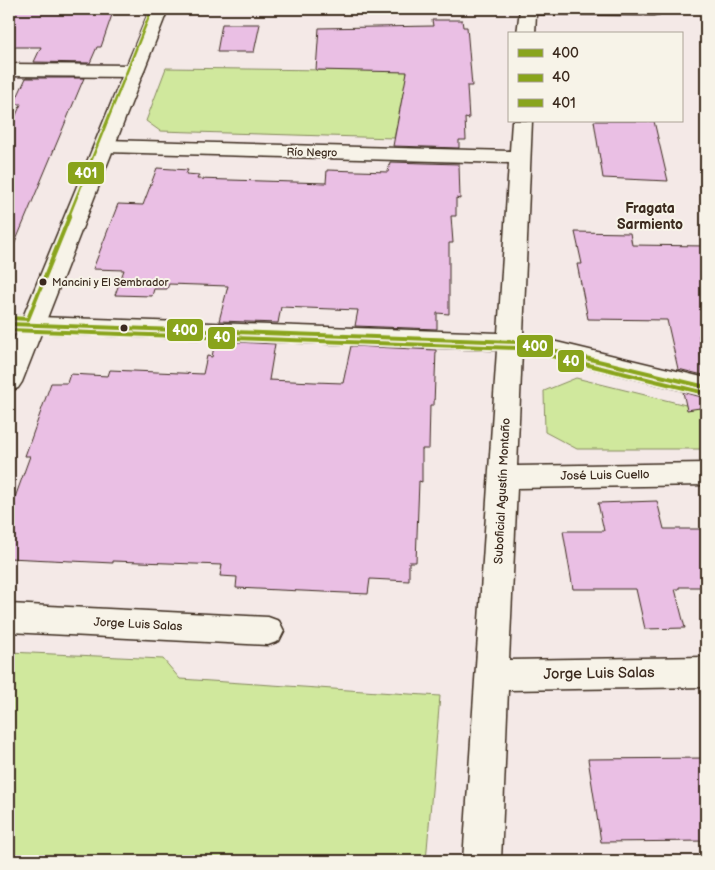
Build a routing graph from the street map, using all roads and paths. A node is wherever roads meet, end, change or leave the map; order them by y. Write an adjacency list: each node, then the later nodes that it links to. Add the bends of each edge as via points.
1 (159, 9): 7 (street)
2 (528, 9): 5 (street)
3 (534, 9): 4 (street)
4 (653, 10)
5 (526, 32)
6 (9, 70): 7 (street)
7 (135, 71): 9 (street)
8 (522, 122): 10 (street, Suboficial Agustín Montaño)
9 (105, 146): 10 (street, Río Negro); 11 (street)
10 (520, 157): 12 (street, Suboficial Agustín Montaño)
11 (20, 325): 12 (street); 13 (street)
12 (510, 342): 14 (street); 16 (street, Suboficial Agustín Montaño)
13 (9, 382)
14 (706, 387)
15 (706, 474): 16 (street, José Luis Cuello)
16 (503, 477): 20 (street, Suboficial Agustín Montaño)
17 (9, 618): 18 (street, Jorge Luis Salas)
18 (268, 631)
19 (706, 672): 20 (street, Jorge Luis Salas)
20 (492, 675): 21 (street, Suboficial Agustín Montaño)
21 (482, 861)

